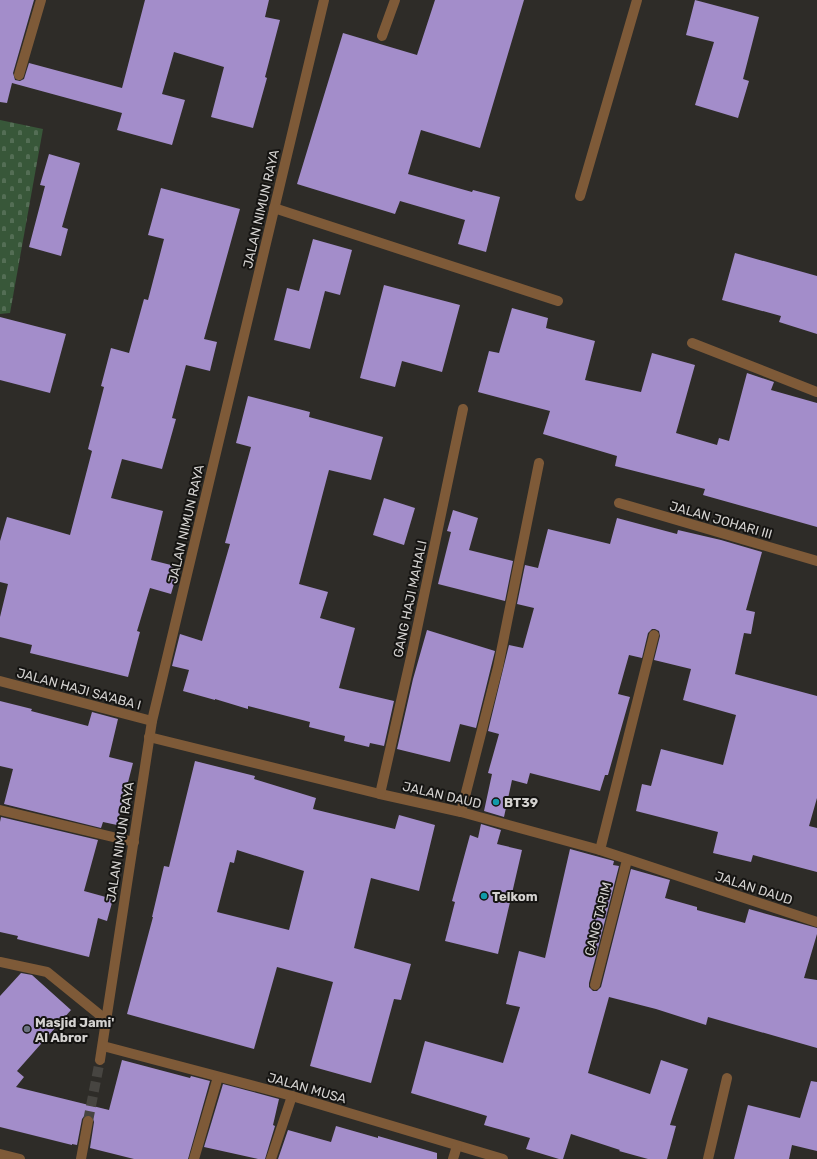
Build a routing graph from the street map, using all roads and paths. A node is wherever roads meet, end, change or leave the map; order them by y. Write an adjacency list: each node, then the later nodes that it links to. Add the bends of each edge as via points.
1 (41, 0): 6 (street)
2 (324, 0): 8 (street, JALAN NIMUN RAYA)
3 (395, 0): 5 (street)
4 (637, 0): 7 (street)
5 (382, 36)
6 (19, 75)
7 (580, 196)
8 (274, 208): 9 (street); 18 (street, JALAN NIMUN RAYA)
9 (558, 301)
10 (692, 343): 11 (street)
11 (817, 392)
12 (463, 409): 20 (street, GANG HAJI MAHALI)
13 (539, 463): 22 (street, via 498,667)
14 (619, 504): 15 (street, JALAN JOHARI III)
15 (817, 561)
16 (654, 635): 24 (street)
17 (0, 681): 18 (street, JALAN HAJI SA'ABA I)
18 (152, 721): 19 (street, JALAN NIMUN RAYA)
19 (150, 737): 20 (street, JALAN DAUD); 23 (street, JALAN NIMUN RAYA)
20 (380, 794): 22 (street, JALAN DAUD)
21 (0, 810): 23 (street)
22 (461, 812): 24 (street, JALAN DAUD)
23 (134, 842): 29 (street, JALAN NIMUN RAYA)
24 (600, 850): 25 (street, JALAN DAUD)
25 (627, 860): 26 (street, JALAN DAUD); 28 (street, GANG TARIM)
26 (817, 922)
27 (0, 962): 29 (street, via 47,972)
28 (595, 985)
29 (106, 1020): 30 (street, JALAN NIMUN RAYA)
30 (103, 1046): 31 (street, JALAN NIMUN RAYA); 32 (street, JALAN MUSA)
31 (100, 1060)
32 (218, 1077): 34 (street, JALAN MUSA); 40 (street)
33 (727, 1078): 44 (street)
34 (292, 1096): 36 (street, JALAN MUSA); 41 (street)
35 (88, 1121): 39 (street)
36 (457, 1146): 42 (street); 43 (street, JALAN MUSA)
37 (0, 1154): 38 (street)
38 (20, 1159)
39 (81, 1159)
40 (194, 1159)
41 (271, 1159)
42 (453, 1159)
43 (503, 1159)
44 (708, 1159)

